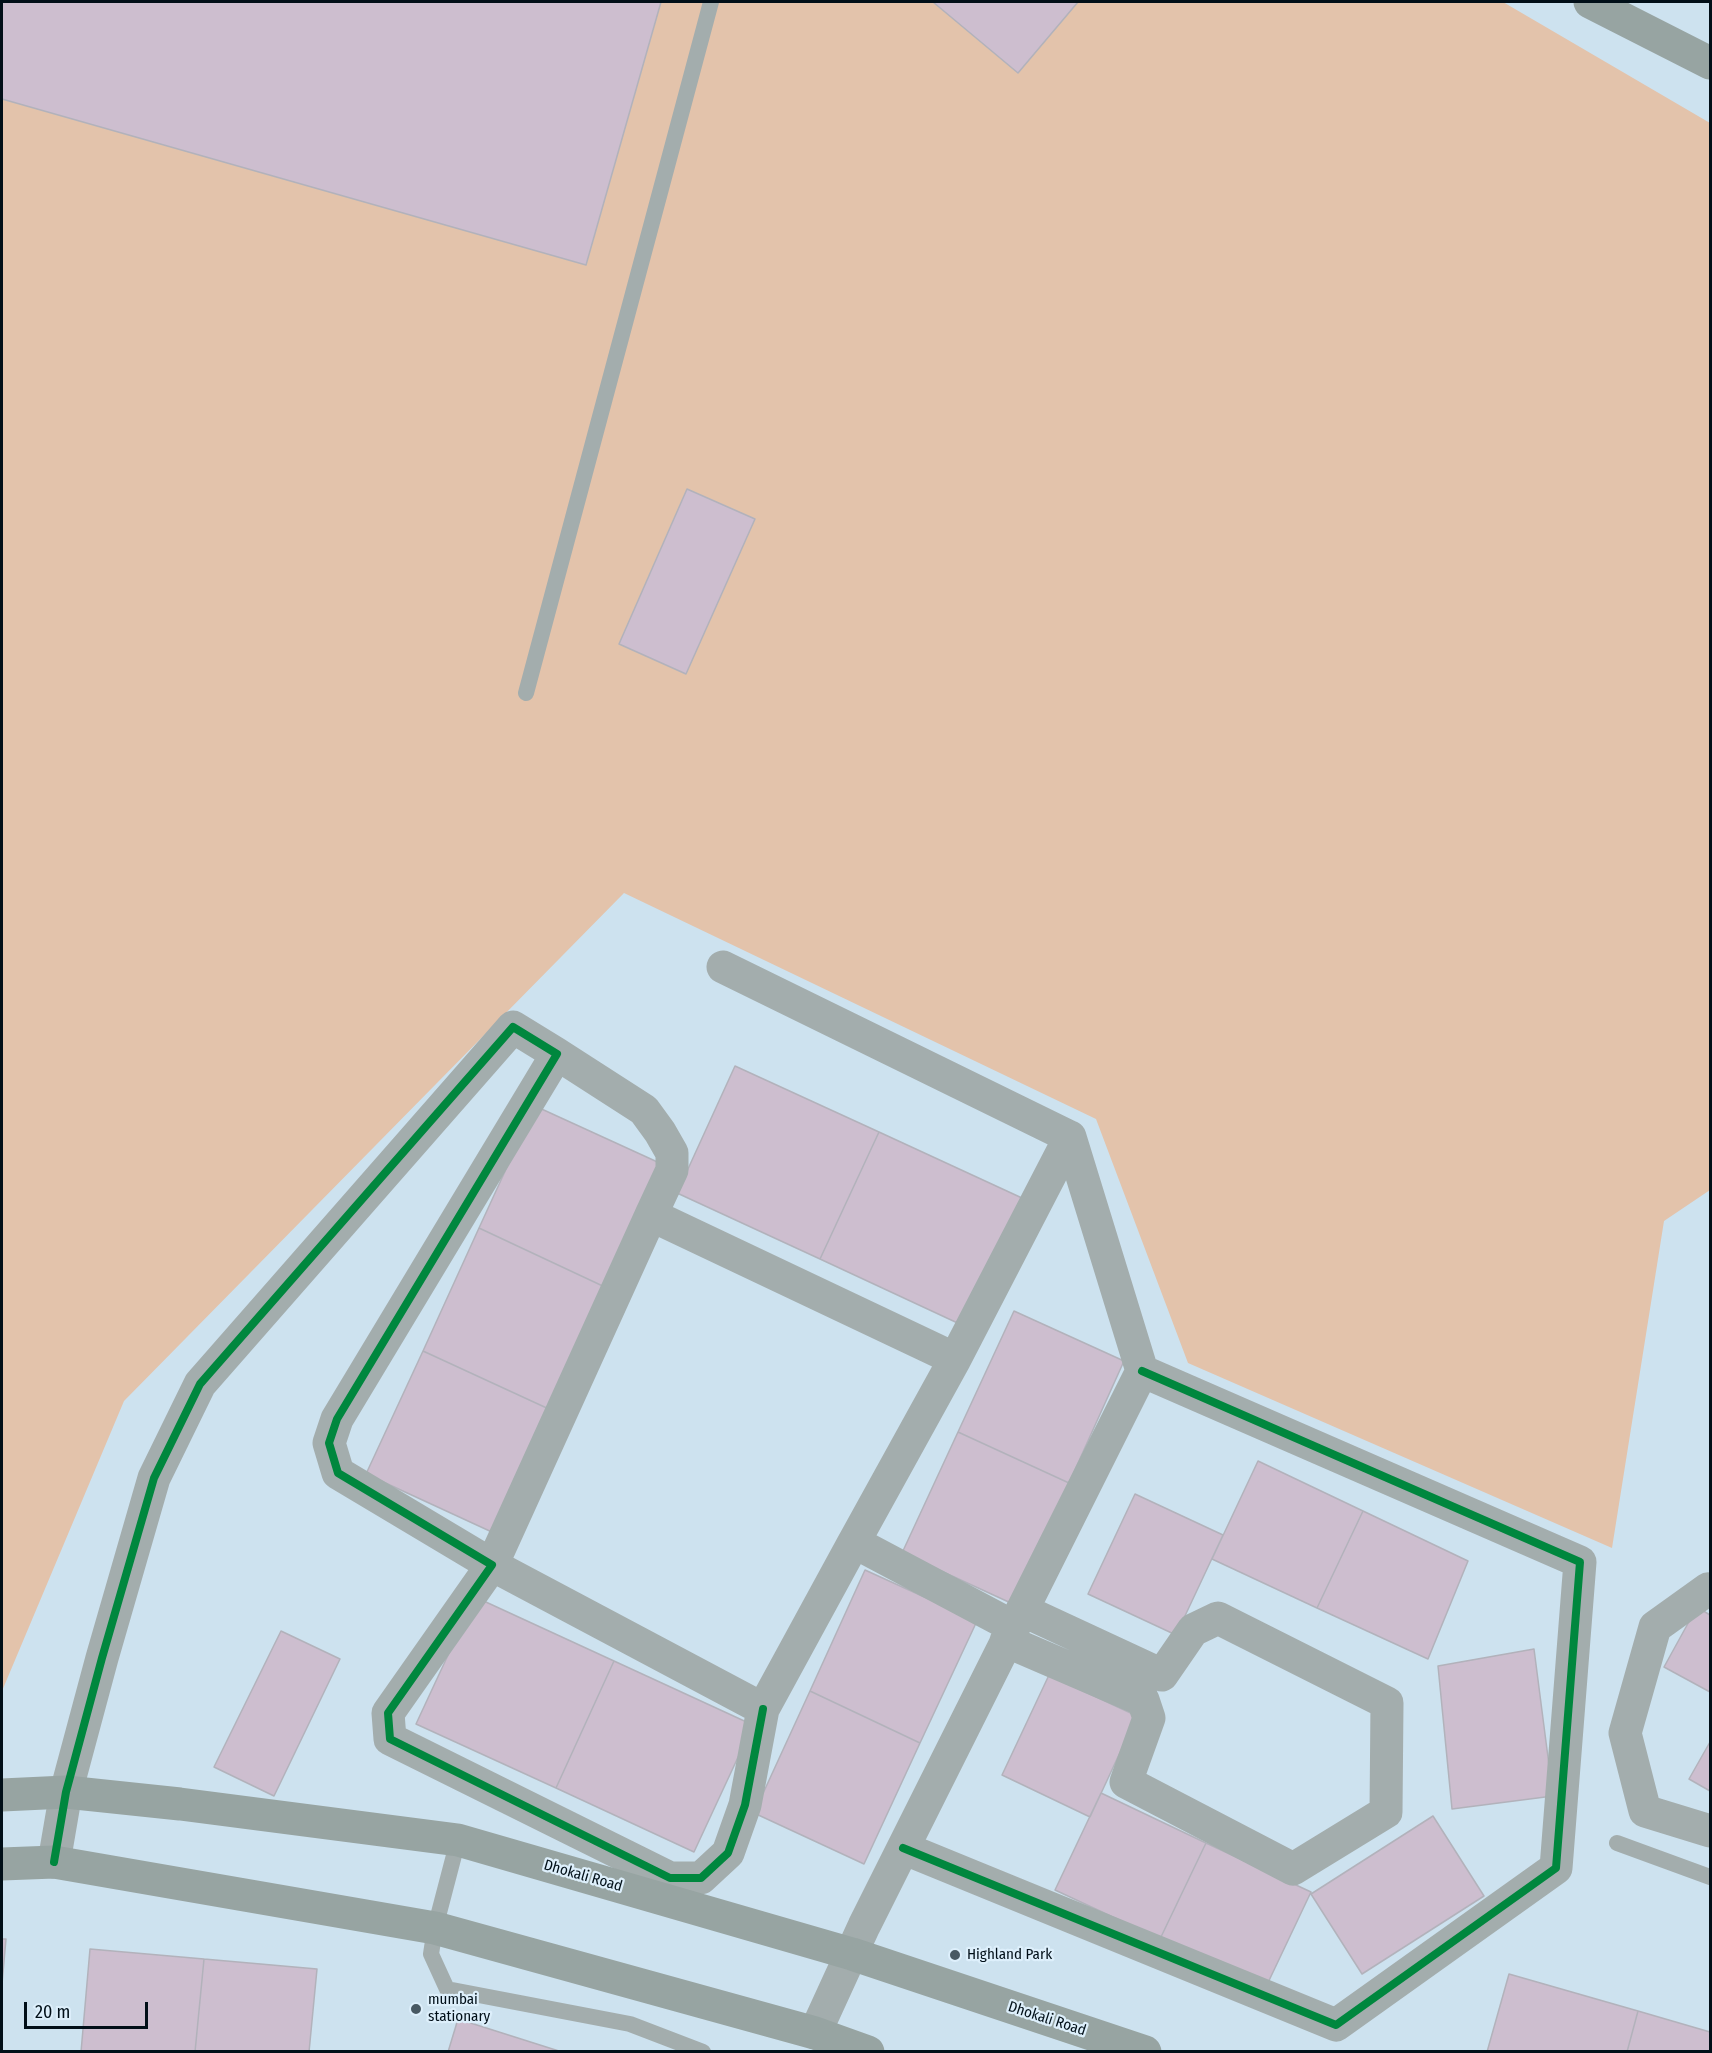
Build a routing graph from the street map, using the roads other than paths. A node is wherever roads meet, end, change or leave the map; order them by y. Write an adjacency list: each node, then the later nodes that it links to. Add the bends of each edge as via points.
1 (711, 2): 4 (lane)
2 (1590, 2): 3 (street)
3 (1710, 63)
4 (526, 693)
5 (723, 967): 7 (street)
6 (557, 1054): 8 (street, via 644,1110 660,1132 672,1153 672,1170); 12 (street, via 337,1419 329,1443 338,1473); 16 (street, via 513,1027 200,1384 154,1478)
7 (1070, 1137): 9 (street); 10 (street)
8 (651, 1215): 9 (street); 12 (street)
9 (955, 1359): 11 (street)
10 (1142, 1371): 14 (street); 21 (street, via 1580,1562 1556,1868 1336,2025)
11 (854, 1542): 14 (street); 15 (street)
12 (492, 1565): 15 (street); 15 (street, via 388,1713 390,1739 670,1878 701,1878 728,1853 745,1804)
13 (1710, 1590): 18 (street, via 1655,1627 1625,1733 1645,1811)
14 (1014, 1626): 14 (street, via 1143,1700 1149,1718 1126,1782 1293,1869 1386,1812 1387,1703 1218,1618 1193,1630 1162,1675); 21 (street)
15 (763, 1709)
16 (66, 1792): 17 (street, Dhokali Road); 19 (street, Dhokali Road); 22 (street)
17 (2, 1795)
18 (1710, 1831)
19 (458, 1840): 25 (lane); 26 (street, Dhokali Road)
20 (1617, 1843): 24 (lane)
21 (903, 1848): 26 (street)
22 (54, 1862): 23 (street); 25 (street)
23 (2, 1864)
24 (1710, 1877)
25 (435, 1928): 27 (street); 28 (lane, via 431,1954 447,1989 630,2024)
26 (852, 1954): 27 (street); 30 (street, Dhokali Road)
27 (815, 2033): 29 (street)
28 (703, 2052)
29 (868, 2052)
30 (1145, 2052)

